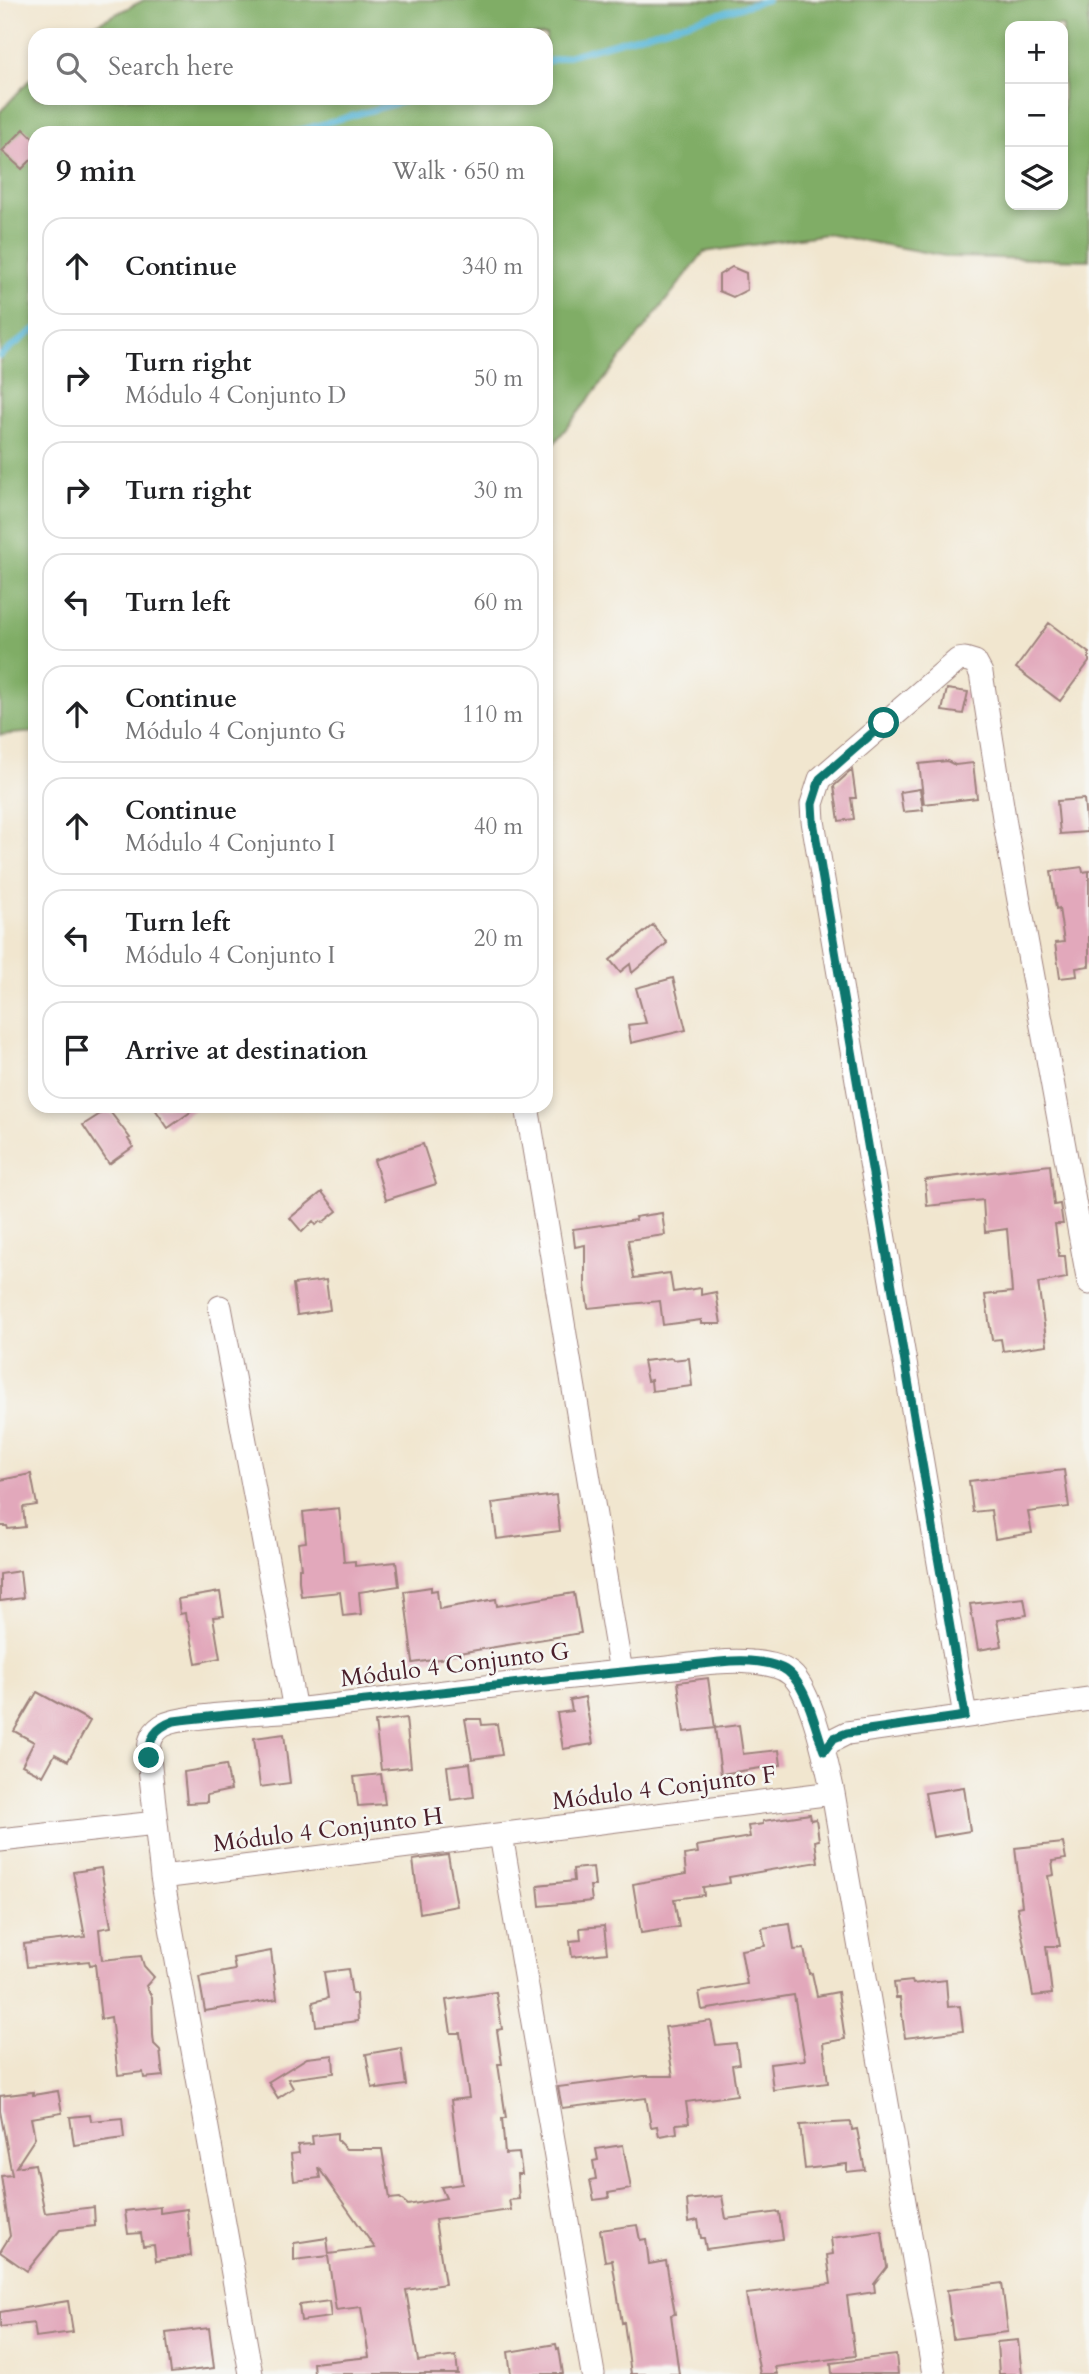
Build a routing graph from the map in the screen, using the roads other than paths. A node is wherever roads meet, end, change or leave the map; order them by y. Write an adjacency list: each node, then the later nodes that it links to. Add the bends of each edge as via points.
1 (528, 1113): 4 (street)
2 (1089, 1283): 7 (street, via 981,673 975,662 958,660 820,779 812,804)
3 (220, 1307): 6 (street)
4 (621, 1672): 6 (street, Módulo 4 Conjunto G); 8 (street, Módulo 4 Conjunto G, via 748,1661 784,1669 802,1689)
5 (1089, 1699): 7 (street)
6 (295, 1710): 10 (street, Módulo 4 Conjunto G, via 174,1721 153,1733 149,1758)
7 (965, 1716): 8 (street, via 847,1733 834,1738)
8 (824, 1751): 9 (street, Módulo 4 Conjunto G)
9 (833, 1793): 11 (street, Módulo 4 Conjunto F); 16 (street, Módulo 4 Conjunto G)
10 (156, 1823): 12 (street); 13 (street)
11 (501, 1835): 13 (street, Módulo 4 Conjunto H); 15 (street)
12 (0, 1840)
13 (162, 1877): 14 (street)
14 (251, 2374)
15 (593, 2374)
16 (934, 2374)

